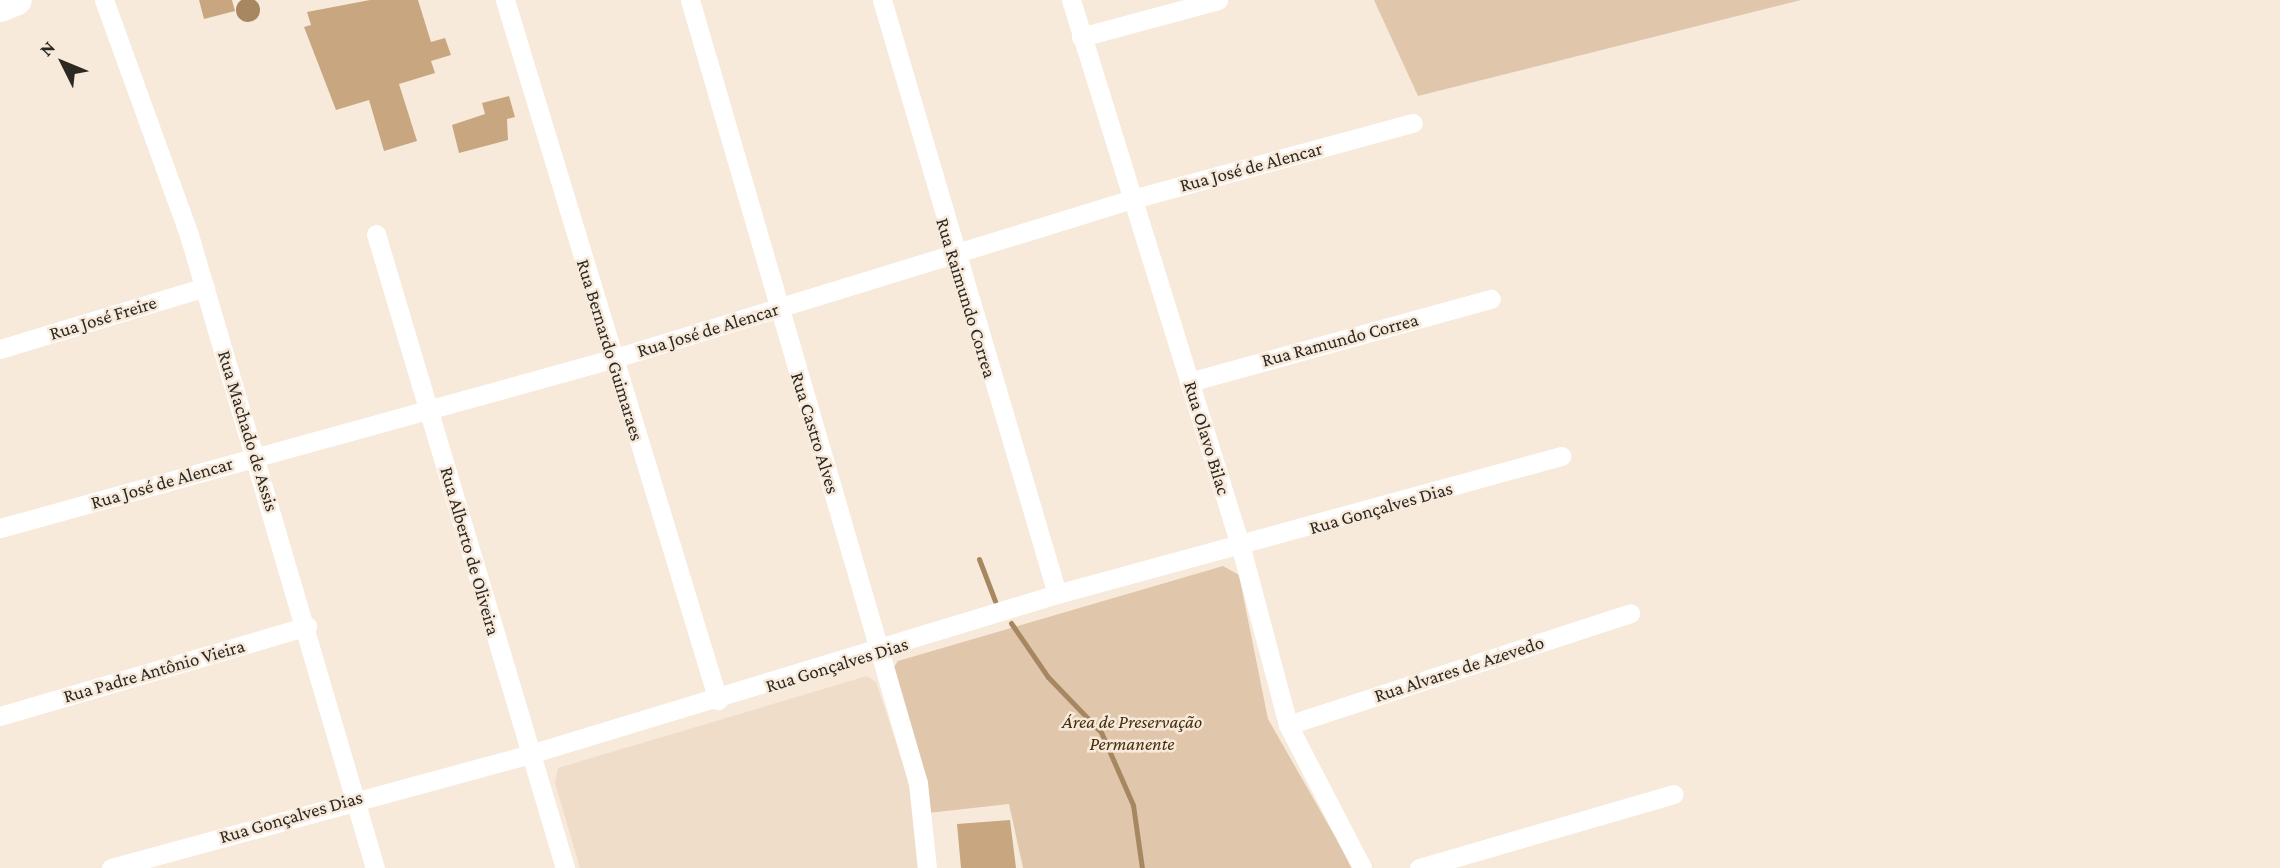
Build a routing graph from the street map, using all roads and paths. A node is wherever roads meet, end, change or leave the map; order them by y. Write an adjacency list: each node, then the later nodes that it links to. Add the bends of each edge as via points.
1 (17, 0): 8 (main road)
2 (104, 0): 14 (street, Rua Machado de Assis)
3 (505, 0): 18 (street, Rua Bernardo Guimaraes)
4 (690, 0): 16 (street, Rua Castro Alves)
5 (882, 0): 13 (street, Rua Raimundo Correa)
6 (1070, 0): 9 (street, Rua Olavo Bilac)
7 (1218, 0): 9 (street)
8 (0, 7)
9 (1082, 37): 11 (street, Rua Olavo Bilac)
10 (1413, 123): 11 (street, Rua José de Alencar)
11 (1129, 200): 13 (street, Rua José de Alencar); 19 (street, Rua Olavo Bilac)
12 (376, 234): 20 (street, Rua Alberto de Oliveira)
13 (952, 254): 16 (street, Rua José de Alencar); 25 (street, Rua Raimundo Correa)
14 (205, 287): 17 (street, Rua José Freire); 22 (street, Rua Machado de Assis)
15 (1491, 299): 19 (street, Rua Ramundo Correa)
16 (776, 309): 18 (street, Rua José de Alencar); 28 (street, Rua Castro Alves)
17 (0, 349)
18 (612, 359): 20 (street, Rua José de Alencar); 29 (street, Rua Bernardo Guimaraes)
19 (1189, 382): 24 (street, Rua Olavo Bilac)
20 (429, 411): 22 (street, Rua José de Alencar); 32 (street, Rua Alberto de Oliveira)
21 (1561, 456): 24 (street, Rua Gonçalves Dias)
22 (256, 457): 23 (street, Rua José de Alencar); 27 (street, Rua Machado de Assis)
23 (0, 528)
24 (1241, 548): 25 (street, Rua Gonçalves Dias); 31 (street, Rua Olavo Bilac)
25 (1057, 594): 28 (street, Rua Gonçalves Dias)
26 (1630, 613): 31 (street, Rua Alvares de Azevedo)
27 (307, 626): 30 (street, Rua Padre Antônio Vieira); 34 (street, Rua Machado de Assis)
28 (882, 652): 29 (street, Rua Gonçalves Dias); 38 (street, Rua Castro Alves, via 918,783)
29 (718, 700): 32 (street, Rua Gonçalves Dias)
30 (0, 716)
31 (1288, 725): 39 (street, Rua Olavo Bilac)
32 (530, 754): 34 (street, Rua Gonçalves Dias); 37 (street, Rua Alberto de Oliveira)
33 (1673, 794): 40 (street)
34 (357, 799): 35 (street, Rua Gonçalves Dias); 36 (street, Rua Machado de Assis)
35 (111, 868)
36 (375, 868)
37 (565, 868)
38 (927, 868)
39 (1362, 868)
40 (1419, 868)

